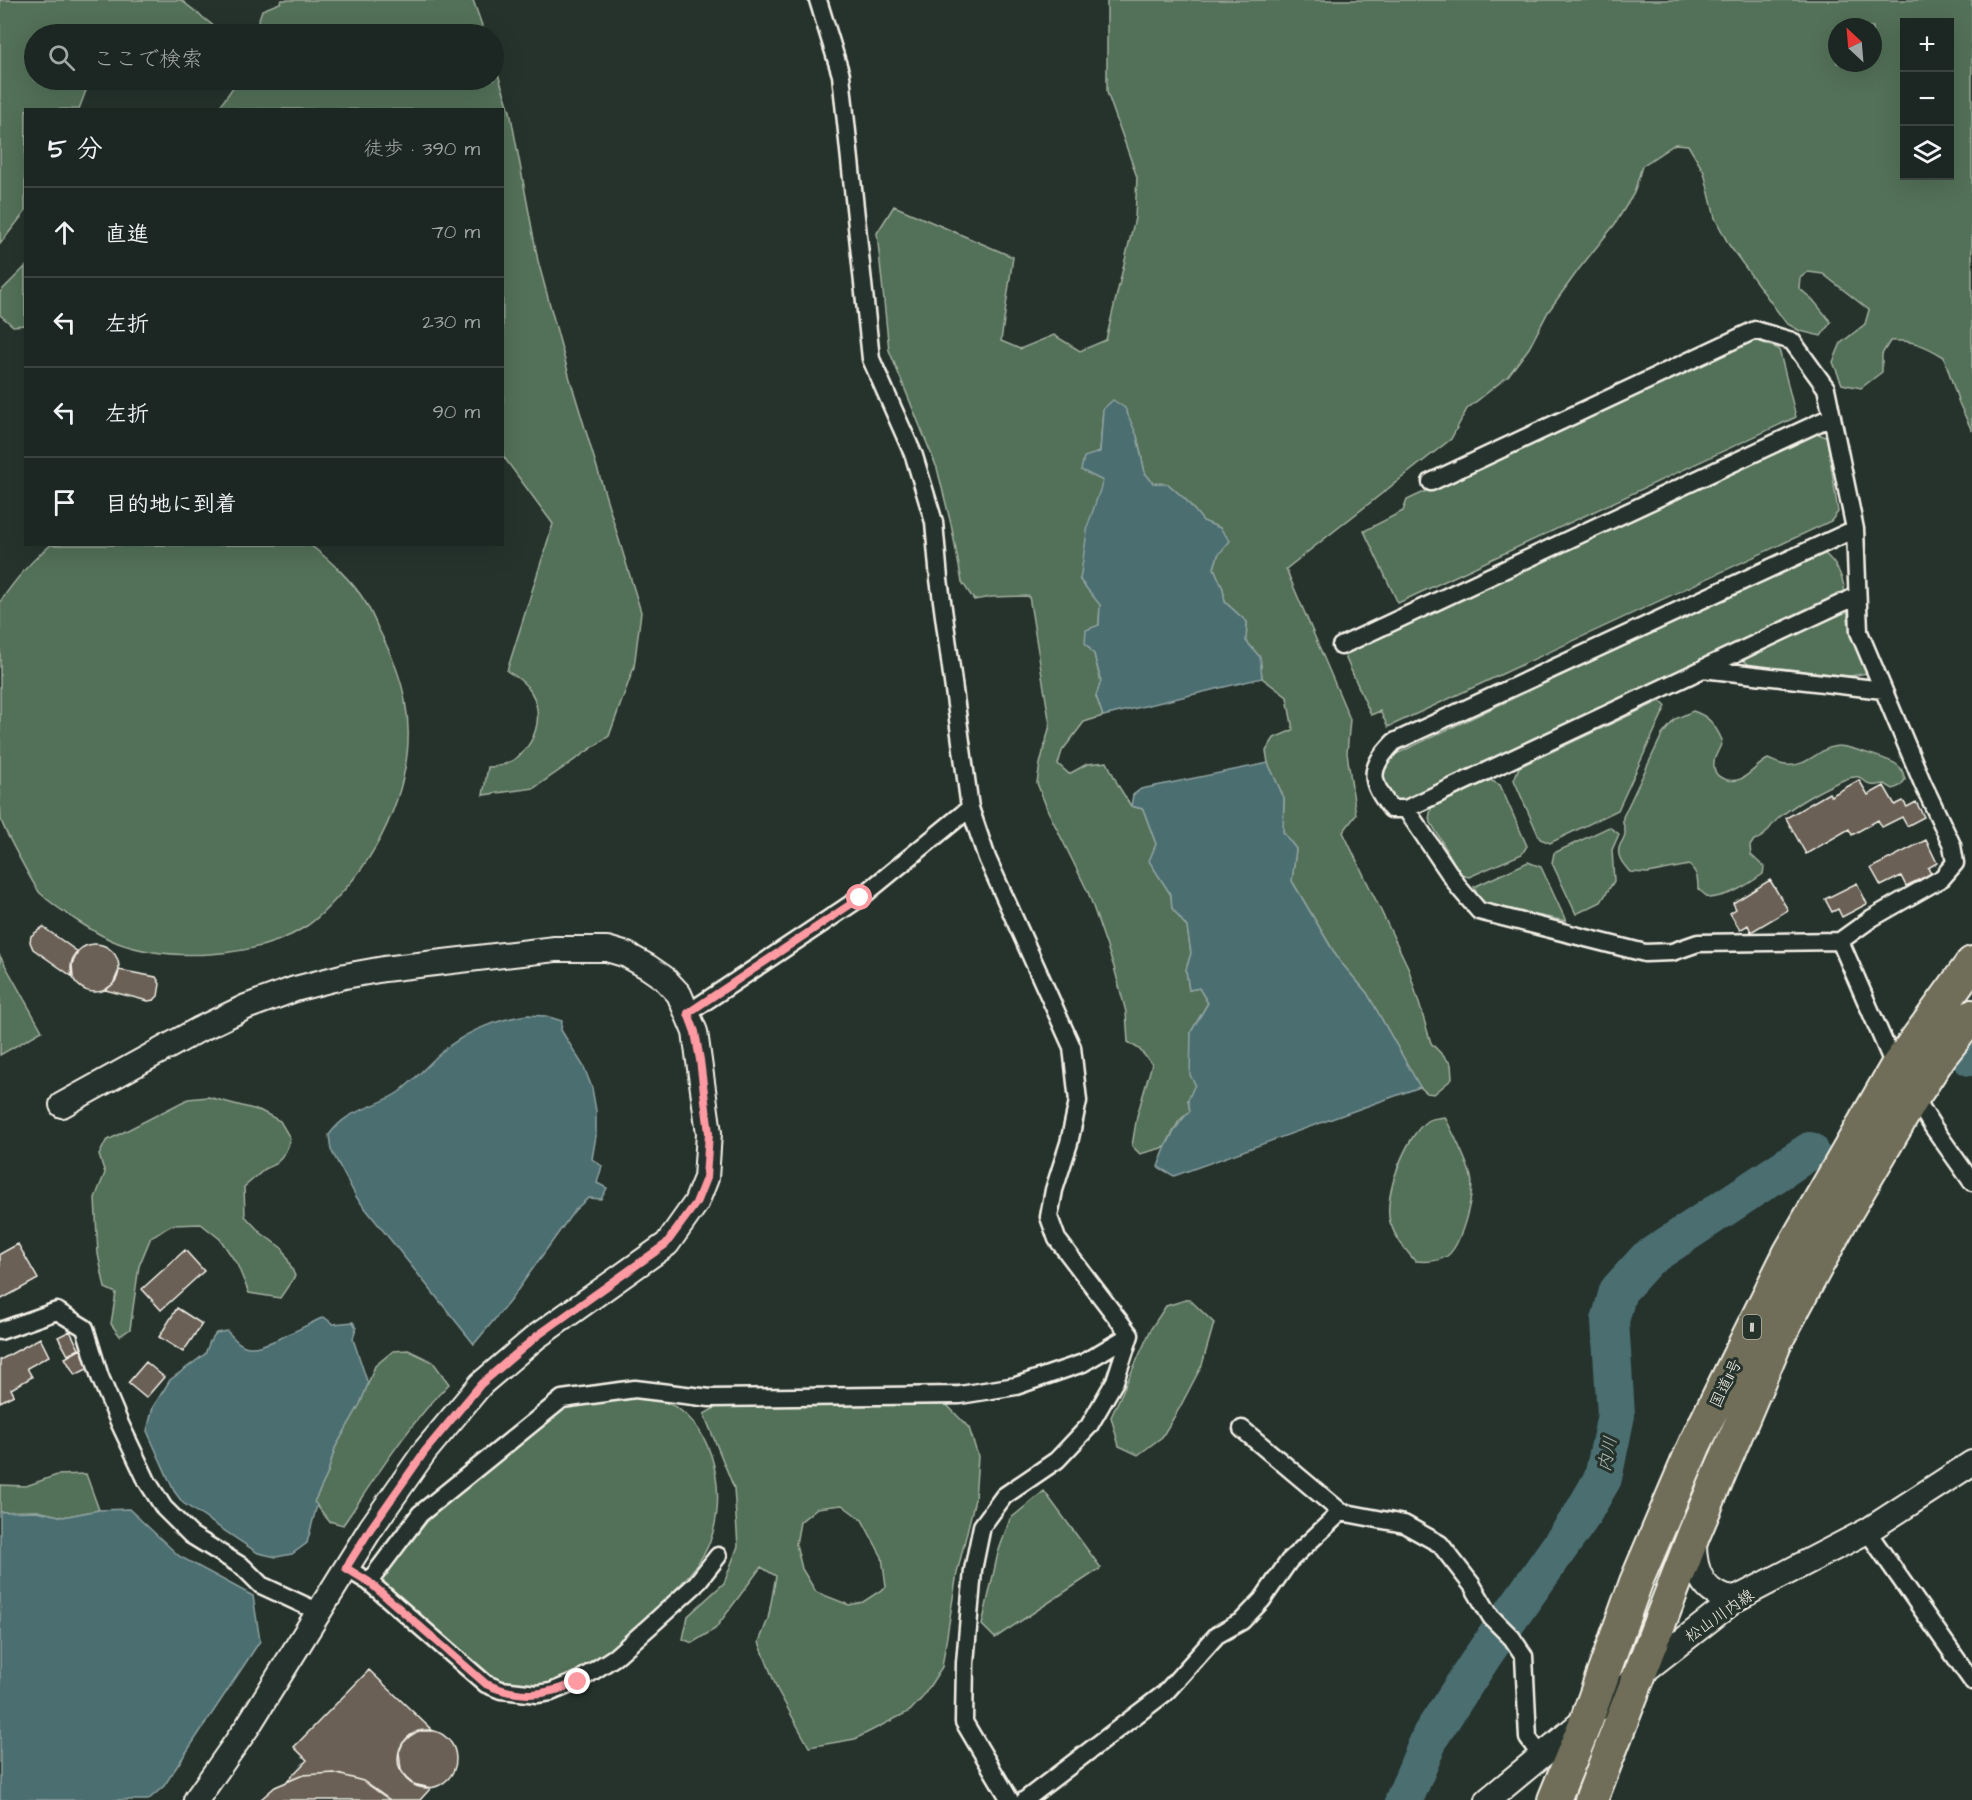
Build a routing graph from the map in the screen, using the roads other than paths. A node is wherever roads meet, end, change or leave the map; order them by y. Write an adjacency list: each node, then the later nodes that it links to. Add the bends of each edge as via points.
1 (818, 0): 9 (street, via 841,75 871,359 914,456 934,522)
2 (1831, 417): 3 (street, via 1826,388 1792,341 1755,330); 4 (street); 6 (street)
3 (1431, 482)
4 (1854, 529): 5 (street); 10 (street, via 1394,742 1380,756 1374,773 1377,791 1391,809)
5 (1857, 596): 7 (street); 8 (street, via 1859,632)
6 (1341, 646)
7 (1703, 669): 8 (street); 10 (street)
8 (1883, 690): 11 (street, via 1953,845 1955,863 1942,878)
9 (970, 808): 13 (street, via 860,898); 20 (street, via 987,858 1072,1047 1078,1101 1049,1217 1057,1239)
10 (1406, 809): 11 (street, via 1460,889 1479,910 1645,953 1672,952 1698,943)
11 (1840, 941): 15 (street)
12 (1972, 963): 15 (highway, 国道11号 / 11)
13 (688, 1013): 17 (street, via 679,994 664,978 627,955 607,948 555,949 384,969 325,981 246,1007); 27 (street, via 700,1060 709,1133 706,1178 696,1203 666,1244 537,1336 481,1384 425,1451)
14 (1972, 1016): 16 (highway, 国道11号 / 11)
15 (1895, 1070): 16 (street); 33 (highway, 国道11号 / 11, via 1789,1254 1695,1444 1636,1582)
16 (1914, 1096): 18 (street); 25 (highway, 国道11号 / 11, via 1775,1343)
17 (62, 1105)
18 (1972, 1182)
19 (0, 1331): 30 (street, via 57,1311 85,1328 120,1424 164,1508 191,1535 243,1567 261,1585)
20 (1131, 1335): 28 (street, via 1083,1363 1016,1386 960,1395 710,1398 635,1389 562,1399 420,1514); 36 (street, via 1115,1382 1089,1426 1057,1460 1004,1496 982,1526 973,1570 964,1722)
21 (1242, 1429): 23 (street)
22 (1972, 1463): 24 (street, 松山川内線)
23 (1341, 1512): 34 (street, via 1404,1524 1440,1544 1524,1656 1528,1738); 37 (street, via 1288,1561 1242,1621 1216,1635 1165,1693)
24 (1867, 1531): 29 (street, 松山川内線); 32 (street)
25 (1694, 1534): 29 (street, via 1697,1570 1703,1582 1714,1593); 31 (highway, 国道11号 / 11)
26 (718, 1556): 28 (street, via 695,1585 615,1657 578,1682 537,1694 501,1690 486,1684)
27 (346, 1568): 28 (street); 30 (street)
28 (369, 1582)
29 (1736, 1599): 31 (street, 松山川内線)
30 (319, 1612): 35 (street, via 248,1726)
31 (1639, 1675): 33 (street, 松山川内線); 40 (highway, 国道11号 / 11)
32 (1972, 1682)
33 (1587, 1719): 34 (street, 松山川内線); 39 (highway, 国道11号 / 11)
34 (1541, 1756): 38 (street, 松山川内線)
35 (196, 1800)
36 (1010, 1800)
37 (1025, 1800)
38 (1488, 1800)
39 (1554, 1800)
40 (1591, 1800)

